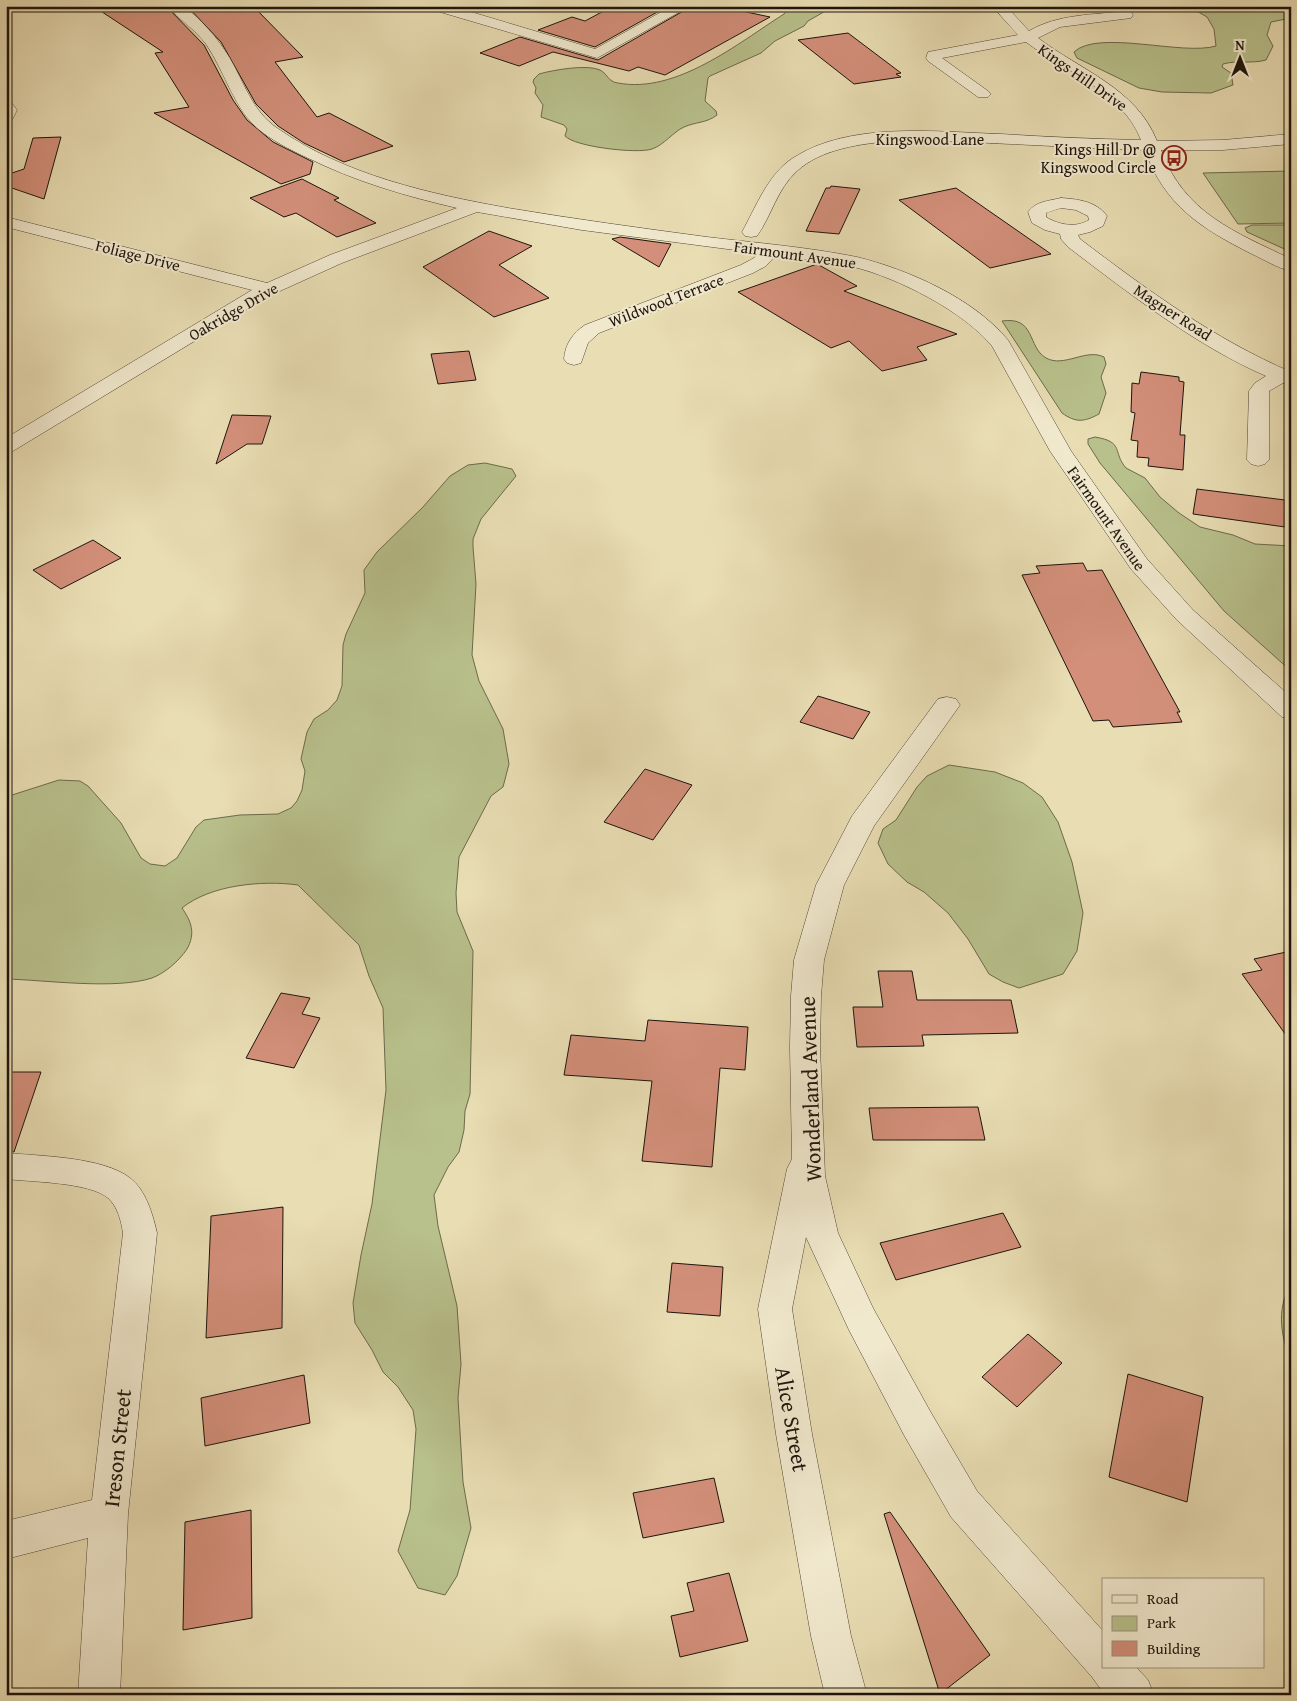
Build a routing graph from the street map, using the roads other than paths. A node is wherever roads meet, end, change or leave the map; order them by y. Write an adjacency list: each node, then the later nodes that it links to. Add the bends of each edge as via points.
1 (175, 6): 12 (street, Fairmount Avenue, via 216,48 249,109 266,128 370,179)
2 (435, 6): 3 (street, via 597,54)
3 (683, 6)
4 (999, 6): 6 (street, Kings Hill Drive)
5 (1126, 15): 6 (street, via 1058,24)
6 (1027, 38): 7 (street, via 933,55); 11 (street, Kings Hill Drive, via 1122,101 1142,123)
7 (983, 94)
8 (6, 105): 9 (street, via 9,110)
9 (6, 117)
10 (1291, 139): 11 (street, Kingswood Lane, via 1234,144)
11 (1152, 144): 15 (street, Kingswood Lane, via 915,136 847,143 808,156 786,172); 17 (street, Kings Hill Drive, via 1168,182 1194,211 1229,235)
12 (476, 207): 16 (street, Fairmount Avenue, via 584,226); 18 (street, Oakridge Drive, via 336,259)
13 (6, 222): 18 (street, Foliage Drive)
14 (1068, 230): 20 (street, Magner Road, via 1076,245 1160,305 1224,345)
15 (751, 232)
16 (770, 250): 19 (street, Wildwood Terrace, via 747,270 592,329 578,340); 24 (street, Fairmount Avenue, via 831,257 885,270 925,288 985,326 1001,344 1071,466 1149,578)
17 (1291, 266)
18 (269, 289): 21 (street, Oakridge Drive)
19 (574, 359)
20 (1286, 377): 22 (street, via 1262,387 1258,392)
21 (10, 441)
22 (1258, 460)
23 (947, 705): 25 (street, Wonderland Avenue, via 862,823 830,885 809,960 805,1047)
24 (1291, 711)
25 (808, 1143): 29 (street, Wonderland Avenue, via 809,1176 821,1234 861,1319 917,1423 964,1504); 32 (street, Alice Street, via 775,1309 829,1626)
26 (6, 1166): 27 (street, Ireson Street, via 104,1180 119,1188 137,1217 140,1234)
27 (109, 1514): 28 (street); 31 (street, Ireson Street)
28 (6, 1540)
29 (1102, 1661)
30 (1109, 1668): 33 (street)
31 (99, 1695)
32 (846, 1695)
33 (1133, 1695)

